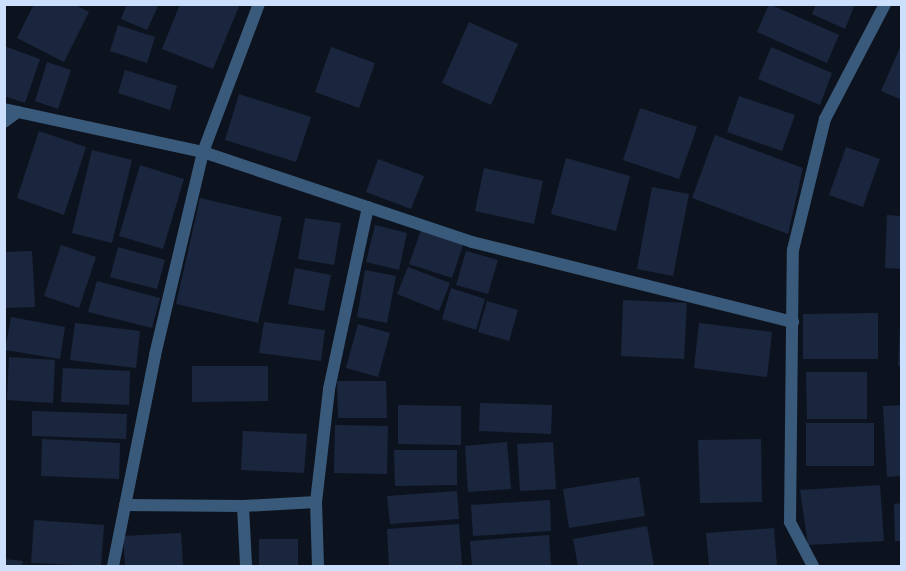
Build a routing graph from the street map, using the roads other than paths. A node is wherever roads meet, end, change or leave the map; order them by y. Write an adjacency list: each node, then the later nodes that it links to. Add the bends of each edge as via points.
1 (258, 4): 6 (street)
2 (885, 4): 8 (street, via 825,119 793,250)
3 (4, 109): 4 (street)
4 (18, 112): 5 (street); 6 (street)
5 (4, 122)
6 (203, 152): 7 (street); 10 (street, via 155,355)
7 (368, 207): 8 (street, via 472,242); 9 (street, via 329,389)
8 (793, 322): 15 (street, via 790,522)
9 (316, 502): 11 (street); 14 (street)
10 (125, 506): 11 (street); 12 (street)
11 (243, 506): 13 (street)
12 (113, 567)
13 (246, 567)
14 (318, 567)
15 (813, 567)

